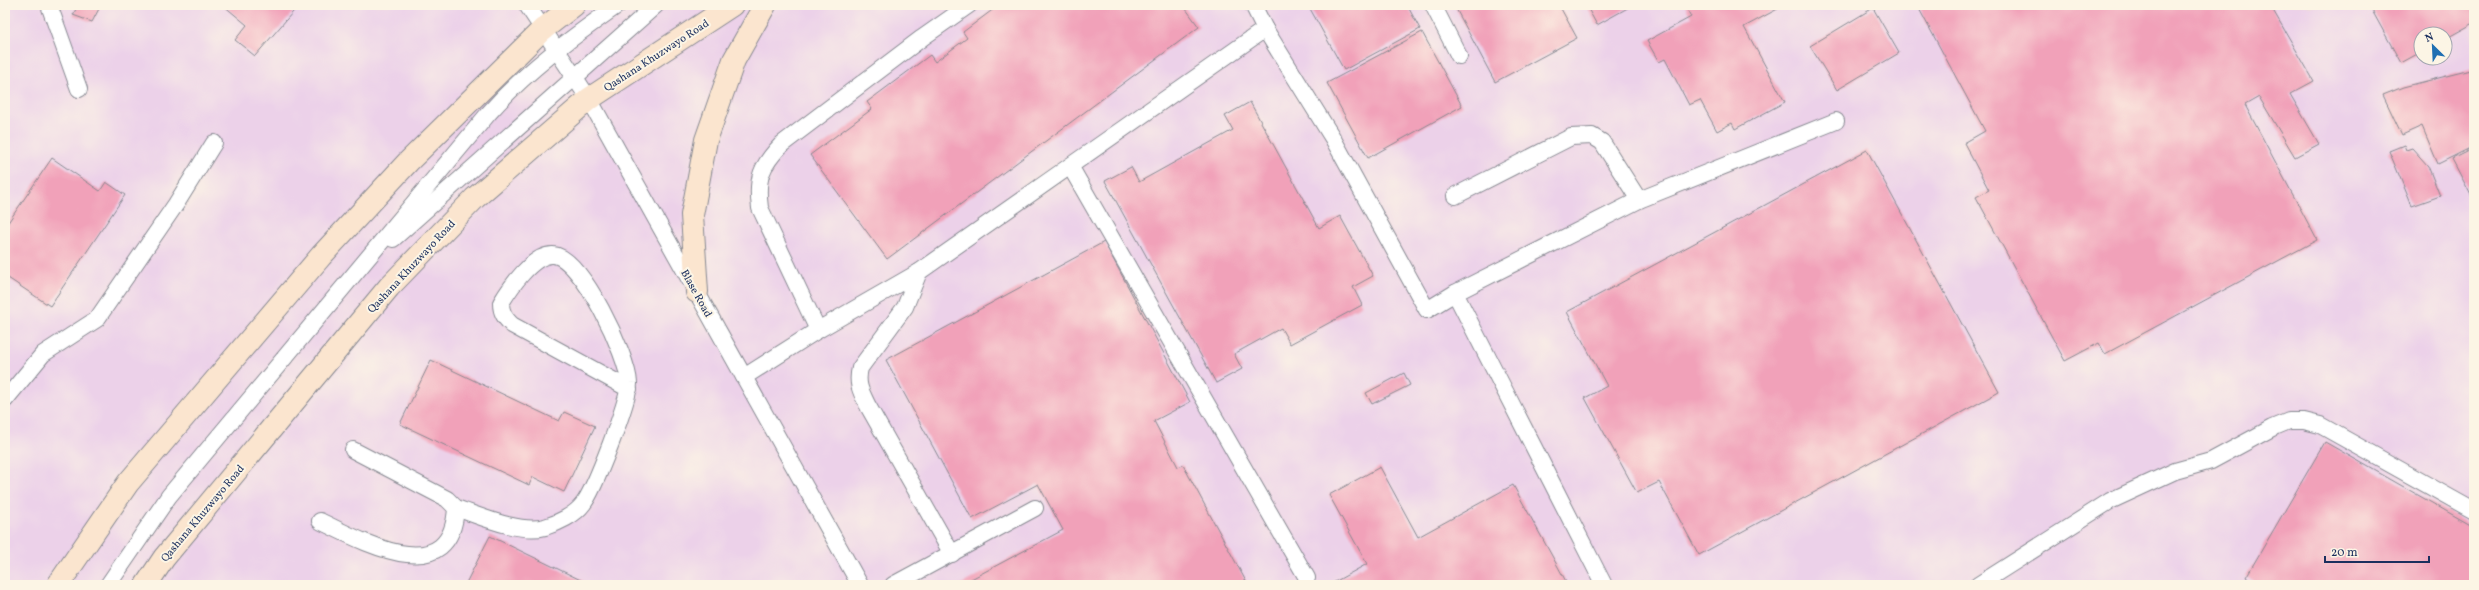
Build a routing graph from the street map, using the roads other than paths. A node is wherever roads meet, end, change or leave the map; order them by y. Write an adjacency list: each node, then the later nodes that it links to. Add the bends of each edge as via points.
1 (48, 5): 16 (lane)
2 (527, 5): 12 (lane, Blase Road)
3 (574, 5): 12 (main road)
4 (618, 5): 13 (lane)
5 (656, 5): 15 (lane)
6 (732, 5): 17 (main road, Qashana Khuzwayo Road)
7 (766, 5): 25 (main road, via 734,60 706,140 692,215)
8 (970, 5): 27 (lane, via 922,38 782,144 767,159 758,188 760,208)
9 (1253, 5): 11 (lane)
10 (1433, 5): 14 (lane)
11 (1265, 29): 20 (lane); 26 (lane, via 1332,137 1427,310)
12 (542, 30): 13 (lane, Blase Road); 38 (main road, via 408,162 321,256 128,483)
13 (555, 49): 15 (lane, Blase Road); 24 (lane, via 506,94)
14 (1459, 56)
15 (576, 78): 17 (lane, Blase Road); 24 (lane)
16 (79, 89)
17 (589, 99): 25 (lane, Blase Road); 40 (main road, Qashana Khuzwayo Road, via 475,198 389,286 164,558)
18 (1836, 121): 22 (lane)
19 (214, 143): 30 (lane, via 176,204 97,319 43,354)
20 (1070, 166): 23 (lane); 37 (lane)
21 (1455, 196): 22 (lane, via 1570,137 1592,136 1602,142)
22 (1639, 200): 26 (lane)
23 (919, 272): 27 (lane); 36 (lane, via 905,306 860,368 857,378 868,406)
24 (351, 276): 39 (lane, via 169,496)
25 (697, 292): 28 (lane, Blase Road)
26 (1455, 294): 43 (lane)
27 (818, 330): 28 (lane)
28 (744, 377): 41 (lane, Blase Road)
29 (629, 389): 29 (lane, via 512,325 505,318 501,303 518,278 535,262 554,255 565,259 576,271 603,314 624,358); 32 (lane, via 594,489 583,505 568,516 544,527 511,526)
30 (5, 400)
31 (352, 450): 32 (lane, via 447,499)
32 (456, 508): 35 (lane, via 456,519 446,545 438,553 419,561 403,560)
33 (1035, 508): 36 (lane)
34 (2474, 511): 44 (lane, via 2320,425 2289,421 2216,458 2176,470 2110,501)
35 (320, 521)
36 (952, 554): 42 (lane)
37 (1307, 578)
38 (58, 585)
39 (108, 585)
40 (146, 585)
41 (860, 585)
42 (893, 585)
43 (1604, 585)
44 (1978, 585)

